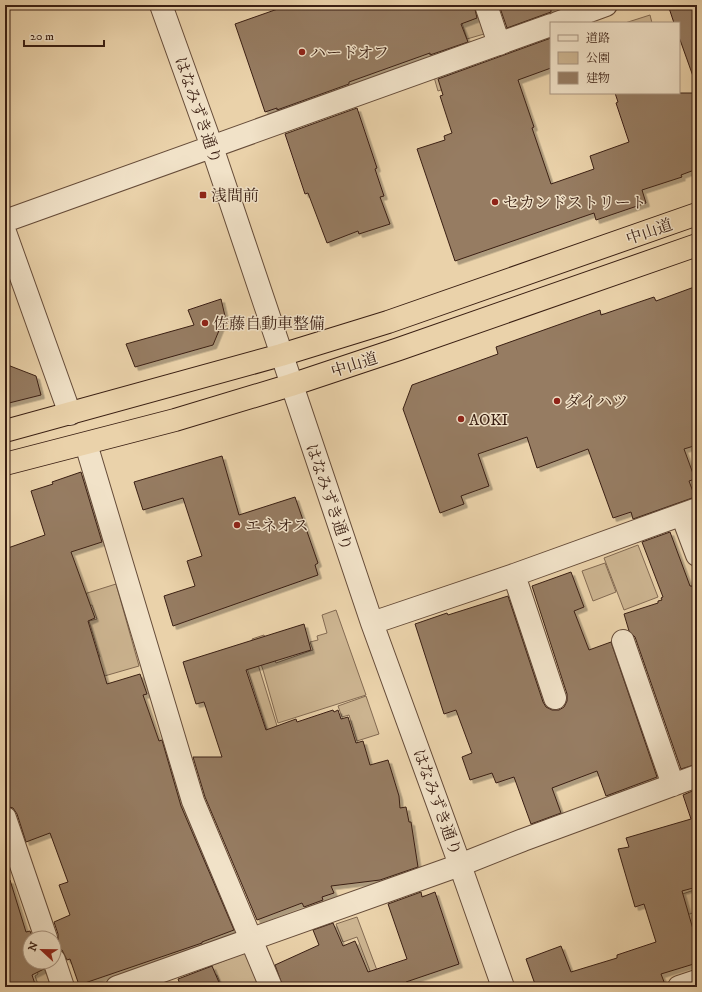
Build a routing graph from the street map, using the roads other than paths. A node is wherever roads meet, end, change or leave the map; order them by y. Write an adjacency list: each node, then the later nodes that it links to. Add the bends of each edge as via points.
1 (162, 5): 7 (street, はなみずき通り)
2 (486, 5): 6 (street)
3 (606, 5): 4 (street)
4 (560, 22)
5 (550, 25): 6 (street)
6 (499, 44): 7 (street)
7 (212, 147): 9 (street); 12 (street, はなみずき通り)
8 (697, 214): 12 (highway, 中山道, via 388,322)
9 (5, 221)
10 (5, 232): 14 (street)
11 (697, 245): 13 (highway, 中山道)
12 (281, 355): 13 (street, はなみずき通り); 14 (highway, 中山道)
13 (292, 385): 16 (highway, 中山道); 21 (street, はなみずき通り)
14 (70, 414): 15 (highway, 中山道)
15 (5, 431)
16 (86, 444): 17 (highway, 中山道); 29 (street, via 193,801)
17 (5, 464)
18 (690, 512): 19 (street); 20 (street)
19 (697, 555)
20 (514, 575): 21 (street); 23 (street)
21 (372, 623): 27 (street, はなみずき通り)
22 (623, 641): 25 (street)
23 (555, 698)
24 (697, 776): 25 (street)
25 (673, 785): 27 (street)
26 (5, 818): 28 (street)
27 (460, 865): 29 (street); 35 (street, はなみずき通り)
28 (43, 930)
29 (251, 939): 33 (street); 34 (street)
30 (57, 970): 32 (street)
31 (697, 980): 36 (street)
32 (63, 987)
33 (117, 987)
34 (271, 987)
35 (503, 987)
36 (679, 987)

